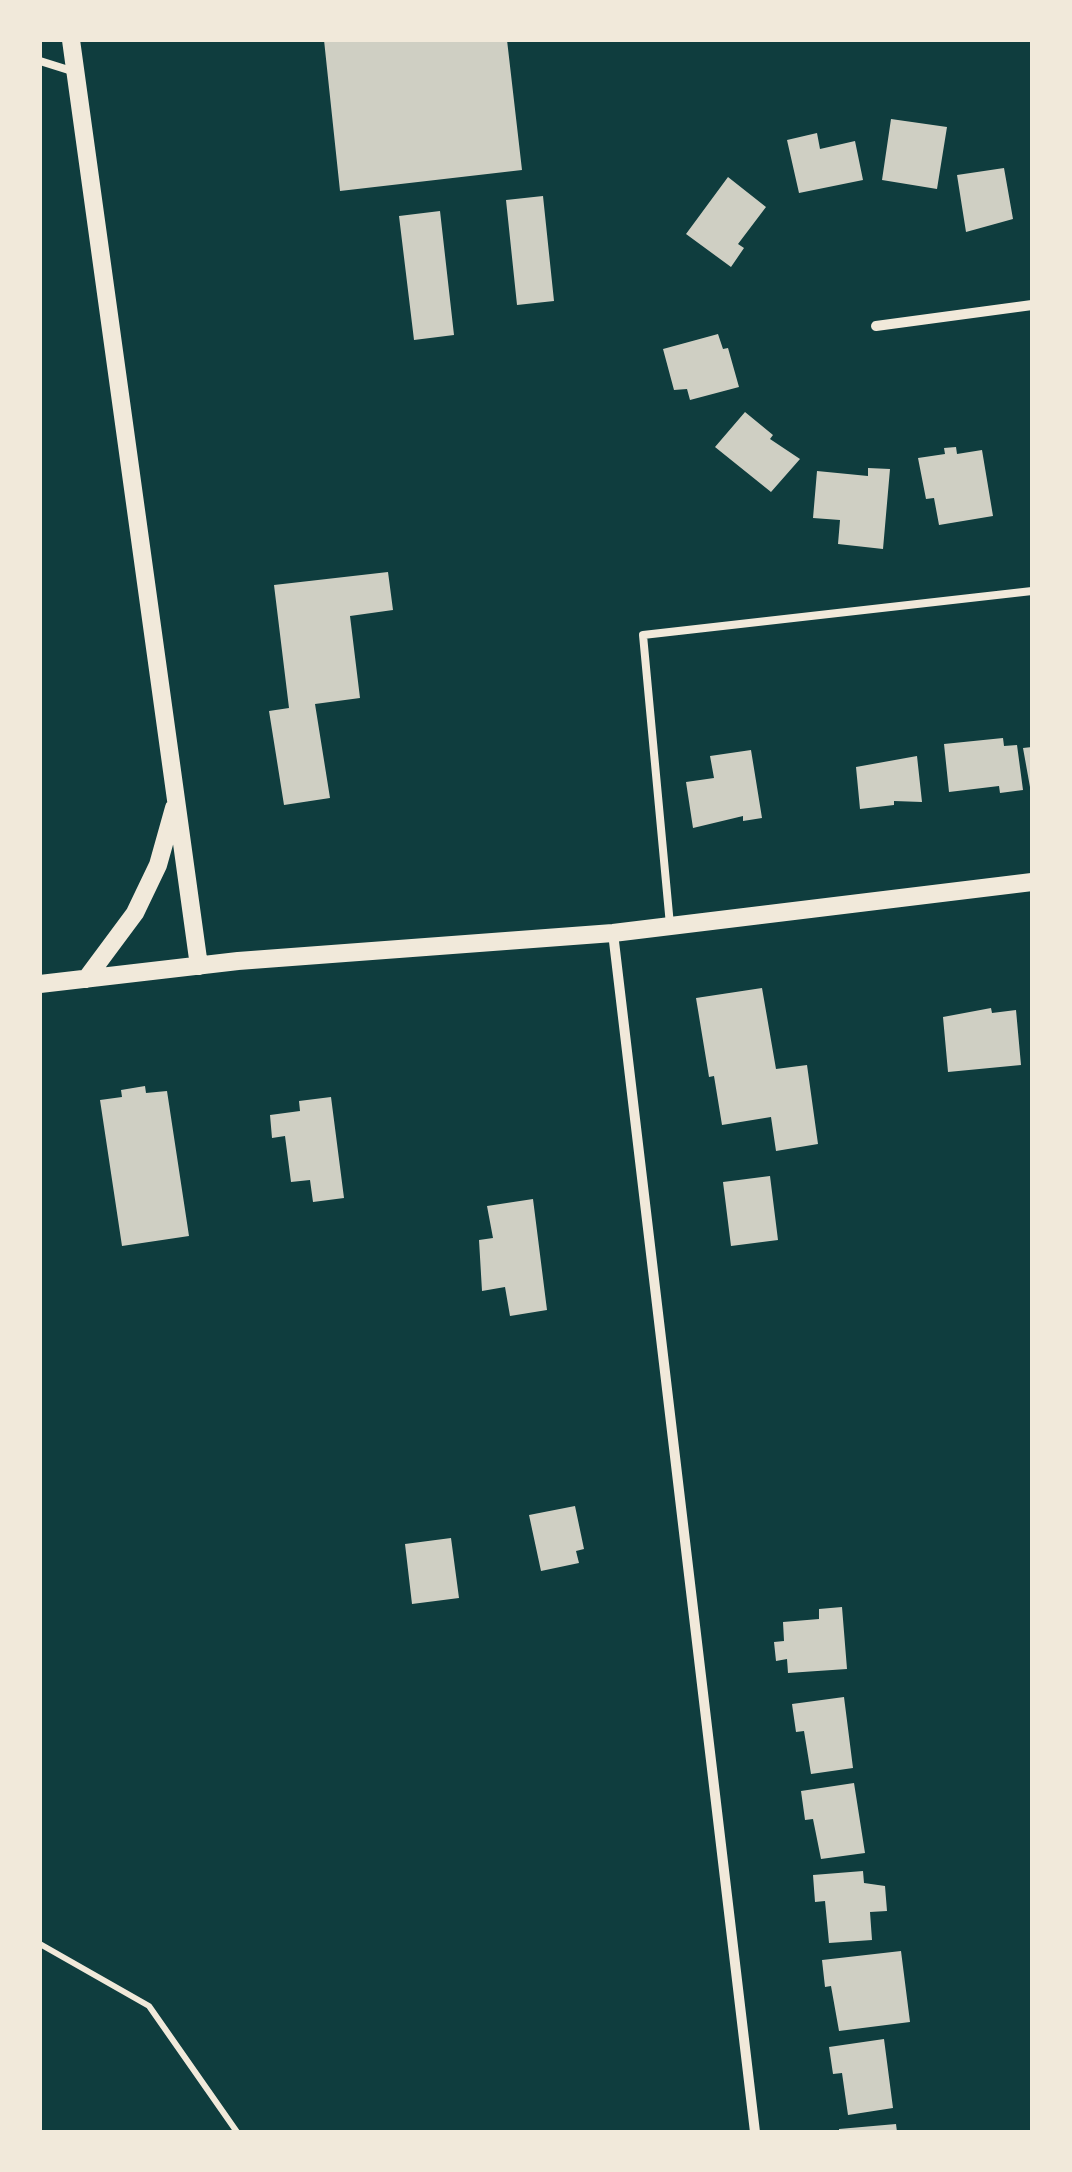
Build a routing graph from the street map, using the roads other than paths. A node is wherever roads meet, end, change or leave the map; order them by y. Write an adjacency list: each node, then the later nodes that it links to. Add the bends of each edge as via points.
1 (72, 40): 3 (street)
2 (40, 61): 3 (lane)
3 (76, 72): 7 (street)
4 (1032, 305): 5 (street)
5 (876, 326)
6 (1032, 590): 9 (lane, via 643,635)
7 (176, 798): 11 (street); 12 (street, via 158,865 135,914)
8 (1032, 882): 9 (street)
9 (670, 925): 10 (street)
10 (613, 932): 11 (street); 14 (street)
11 (199, 966): 12 (street)
12 (86, 979): 13 (street)
13 (40, 984)
14 (755, 2132)

